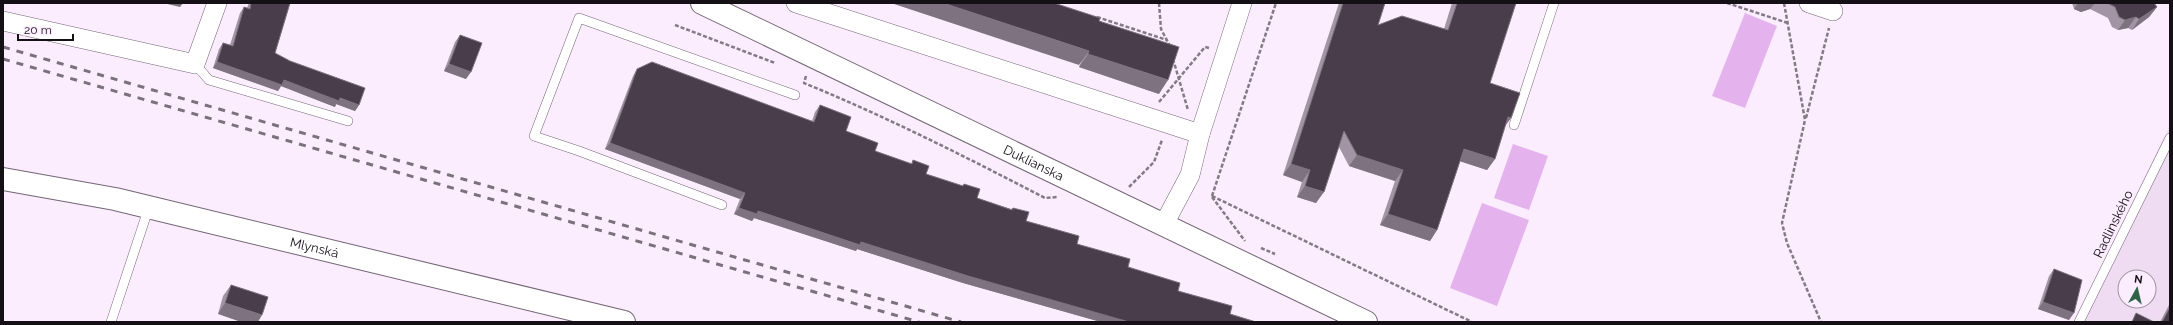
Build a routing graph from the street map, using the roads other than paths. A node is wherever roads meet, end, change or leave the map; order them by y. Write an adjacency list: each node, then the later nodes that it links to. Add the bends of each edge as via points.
1 (217, 3): 9 (street)
2 (702, 3): 18 (main road, Duklianska)
3 (796, 3): 13 (street)
4 (1242, 3): 13 (street)
5 (1554, 3): 12 (lane)
6 (1809, 3): 7 (street)
7 (1833, 11)
8 (3, 21): 9 (street)
9 (195, 64): 11 (lane, via 209,80)
10 (795, 95): 16 (lane, via 579,18 534,136)
11 (348, 121)
12 (1514, 125)
13 (1200, 134): 18 (street, via 1190,174)
14 (2170, 138): 22 (lane, Radlinského)
15 (3, 179): 17 (main road, Mlynská)
16 (722, 205)
17 (149, 207): 19 (lane); 20 (main road, Mlynská)
18 (1164, 224): 21 (main road, Duklianska)
19 (111, 322)
20 (624, 322)
21 (1366, 322)
22 (2080, 322)

